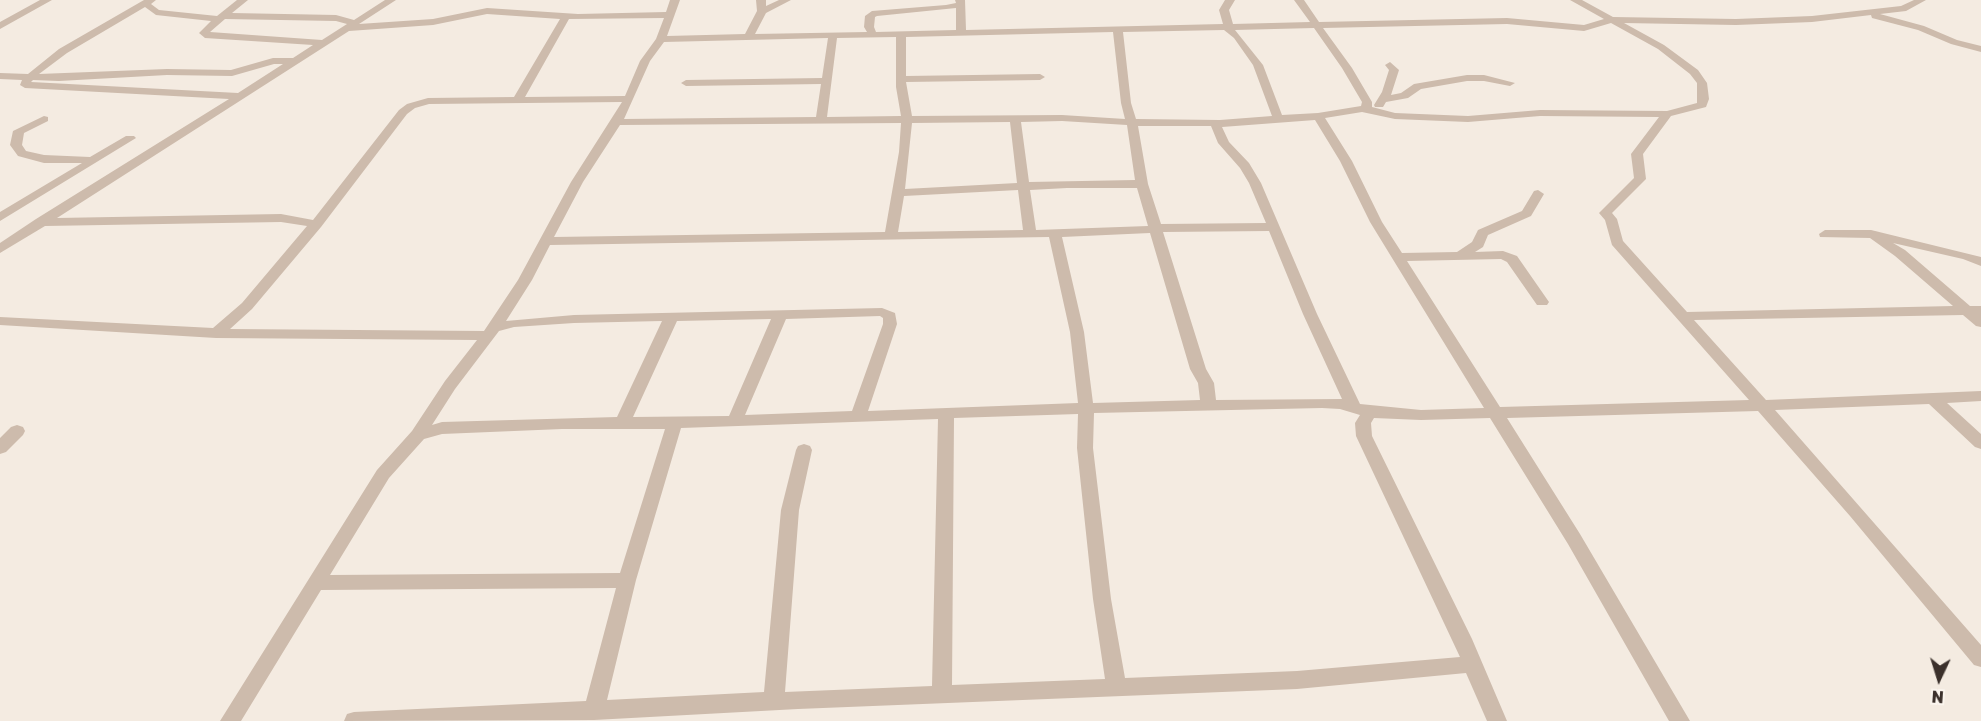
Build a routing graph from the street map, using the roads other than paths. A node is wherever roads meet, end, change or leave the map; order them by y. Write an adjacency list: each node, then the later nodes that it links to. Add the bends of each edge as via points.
1 (47, 0): 19 (street)
2 (243, 0): 17 (street)
3 (391, 0): 20 (street)
4 (675, 0): 15 (street)
5 (761, 0): 13 (street)
6 (786, 0): 13 (street)
7 (1230, 0): 22 (street, via 1224,10)
8 (1299, 0): 21 (street)
9 (1575, 0): 18 (street)
10 (1921, 0): 14 (street, via 1903,9)
11 (148, 2): 17 (street, via 156,12); 36 (street, via 63,51)
12 (961, 2): 24 (street); 26 (street, via 947,8 875,13 870,16)
13 (762, 11): 28 (street)
14 (1865, 13): 18 (street, via 1736,22); 31 (street)
15 (669, 15): 16 (street); 29 (street)
16 (566, 16): 20 (street, via 487,11 433,22); 42 (street)
17 (220, 18): 20 (street, via 336,18); 30 (street, via 205,35)
18 (1612, 20): 21 (street, via 1584,28 1507,21); 46 (street, via 1668,51 1694,72 1702,84 1701,105)
19 (0, 26)
20 (351, 26): 30 (street)
21 (1318, 26): 22 (street); 45 (street, via 1367,102)
22 (1228, 27): 23 (street); 48 (street, via 1258,66)
23 (1118, 30): 24 (street); 54 (street)
24 (960, 32): 25 (street)
25 (901, 33): 26 (street); 37 (street)
26 (873, 34): 27 (street)
27 (832, 35): 28 (street); 38 (street)
28 (749, 36): 29 (street)
29 (661, 39): 43 (street, via 645,61)
30 (323, 43): 32 (street)
31 (1981, 49)
32 (295, 62): 36 (street, via 273,62 232,73); 41 (street)
33 (1390, 65): 44 (street, via 1394,70)
34 (0, 76): 36 (street)
35 (1040, 77): 37 (street)
36 (29, 78): 41 (street, via 25,85)
37 (901, 79): 52 (street)
38 (826, 81): 39 (street); 51 (street)
39 (686, 83)
40 (1510, 83): 44 (street, via 1467,78 1418,86 1404,96)
41 (242, 96): 63 (street)
42 (518, 99): 43 (street); 64 (street, via 428,101 411,106)
43 (629, 99): 53 (street)
44 (1383, 99): 45 (street, via 1379,105)
45 (1365, 109): 46 (street, via 1395,116 1468,119 1540,112); 47 (street)
46 (1667, 114): 81 (street, via 1637,154 1640,179 1605,213 1611,219 1617,242)
47 (1318, 117): 48 (street); 75 (street)
48 (1278, 118): 55 (street)
49 (44, 119): 57 (street, via 20,131 15,145 22,154 44,159 84,159)
50 (1015, 119): 52 (street); 54 (street); 59 (street)
51 (820, 120): 52 (street); 53 (street)
52 (907, 120): 60 (street)
53 (617, 122): 72 (street, via 577,182)
54 (1131, 123): 55 (street); 58 (street)
55 (1219, 123): 65 (street, via 1217,130 1255,183)
56 (130, 138): 57 (street)
57 (88, 164): 62 (street)
58 (1142, 183): 59 (street); 66 (street)
59 (1025, 186): 60 (street); 67 (street)
60 (899, 193): 71 (street)
61 (1538, 194): 74 (street, via 1527,213 1483,233 1479,244)
62 (0, 217)
63 (40, 222): 64 (street, via 281,218); 73 (street)
64 (316, 224): 85 (street, via 247,306)
65 (1274, 227): 66 (street); 91 (street)
66 (1155, 229): 68 (street); 89 (street, via 1198,369 1206,383)
67 (1030, 233): 68 (street); 71 (street)
68 (1055, 233): 90 (street, via 1077,332)
69 (1825, 234): 70 (street)
70 (1871, 234): 76 (street); 78 (street)
71 (891, 235): 72 (street)
72 (545, 241): 84 (street)
73 (0, 249)
74 (1461, 255): 75 (street); 77 (street, via 1496,254 1512,259)
75 (1399, 257): 93 (street)
76 (1981, 262)
77 (1542, 302)
78 (1974, 311): 81 (street); 83 (street)
79 (781, 313): 80 (street); 94 (street, via 871,310 890,316); 95 (street)
80 (672, 316): 84 (street, via 526,322); 96 (street)
81 (1683, 316): 88 (street)
82 (0, 321): 85 (street)
83 (1981, 323)
84 (491, 332): 85 (street); 99 (street)
85 (216, 333)
86 (1981, 396): 87 (street)
87 (1932, 398): 88 (street); 100 (street)
88 (1762, 405): 93 (street); 105 (street)
89 (1209, 406): 90 (street); 91 (street, via 1322,403)
90 (1086, 408): 92 (street); 107 (street, via 1084,448)
91 (1361, 410): 93 (street, via 1421,415); 106 (street, via 1364,436)
92 (946, 412): 94 (street); 108 (street)
93 (1494, 413): 116 (street, via 1574,538)
94 (860, 414): 95 (street)
95 (735, 420): 97 (street)
96 (622, 423): 97 (street); 99 (street, via 442,428)
97 (675, 423): 103 (street)
98 (17, 431): 101 (street)
99 (418, 435): 104 (street, via 383,474)
100 (1981, 443)
101 (0, 447)
102 (804, 450): 109 (street, via 790,510)
103 (627, 580): 104 (street); 110 (street)
104 (316, 583): 113 (street)
105 (1981, 659)
106 (1472, 664): 107 (street, via 1297,680); 111 (street)
107 (1116, 687): 108 (street)
108 (942, 695): 109 (street)
109 (774, 701): 110 (street)
110 (594, 711): 112 (street)
111 (1493, 713): 115 (street)
112 (502, 717): 114 (street)
113 (230, 721)
114 (354, 721)
115 (1508, 721)
116 (1680, 721)

